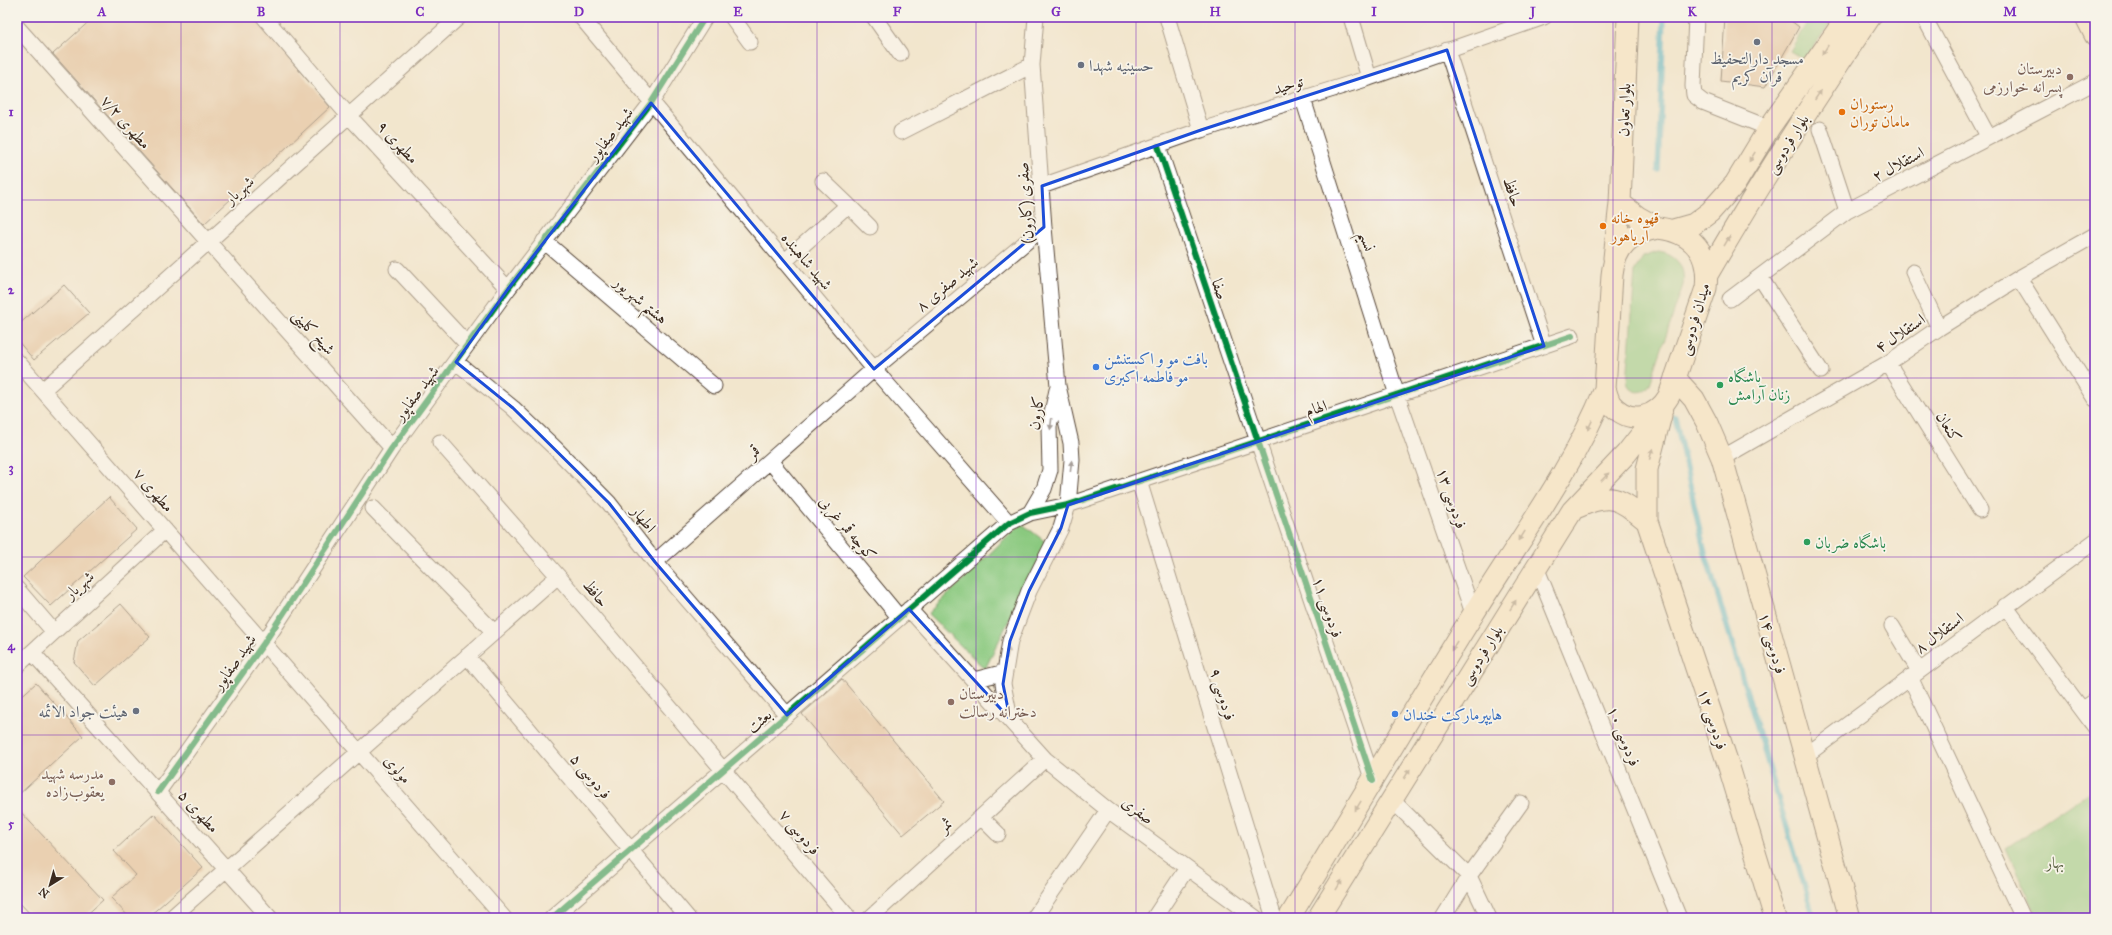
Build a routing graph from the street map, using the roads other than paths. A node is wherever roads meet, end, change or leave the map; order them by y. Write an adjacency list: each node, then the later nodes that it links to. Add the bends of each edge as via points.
1 (264, 17): 25 (street, مطهری ۹)
2 (581, 17): 24 (street, شهید شاهبنده)
3 (705, 17): 24 (street, شهید صفاپور)
4 (732, 17): 17 (street)
5 (874, 17): 19 (street)
6 (1036, 17): 20 (street, صفری (کارون))
7 (1167, 17): 28 (street)
8 (1351, 17): 21 (street)
9 (1544, 17): 18 (street, توحید)
10 (1628, 17): 34 (main road, بلوار تعاون)
11 (1696, 17): 26 (street, via 1692,86 1694,95 1703,102)
12 (1847, 17): 26 (main road, بلوار فردوسی, one-way to 26)
13 (1870, 17): 47 (main road, بلوار فردوسی, one-way to 13, via 1812,103)
14 (1924, 17): 30 (street)
15 (454, 19): 25 (street, شهریار)
16 (17, 27): 41 (street, مطهری ۷/۲)
17 (750, 42)
18 (1447, 50): 21 (street, توحید); 55 (street, حافظ)
19 (900, 54)
20 (1032, 65): 29 (street); 33 (street, صفری (کارون))
21 (1369, 78): 23 (street, توحید)
22 (2095, 82): 30 (street, استقلال ۲)
23 (1303, 99): 28 (street, توحید); 66 (street, نسیم)
24 (651, 102): 42 (street, شهید صفاپور); 43 (street, شهید شاهبنده)
25 (349, 116): 41 (street, شهریار); 50 (street, مطهری ۹)
26 (1769, 128): 39 (main road, بلوار فردوسی, one-way to 39, via 1735,184 1710,212 1694,224)
27 (1820, 129): 36 (street)
28 (1201, 130): 31 (street, توحید)
29 (901, 132)
30 (1988, 136): 36 (street, استقلال ۲)
31 (1158, 146): 33 (street, توحید); 69 (street, صفا)
32 (823, 181): 35 (street)
33 (1042, 186): 38 (street, صفری (کارون))
34 (1620, 203): 39 (main road, میدان فردوسی, via 1638,217); 44 (main road, بلوار تعاون)
35 (848, 205): 37 (street); 43 (street)
36 (1846, 211): 48 (street, استقلال ۲)
37 (870, 227)
38 (1044, 227): 59 (street, شهید صفری ۸); 63 (street, صفری (کارون))
39 (1665, 229): 44 (main road, via 1643,231 1630,238); 47 (main road, میدان فردوسی, via 1686,236 1697,247 1704,260)
40 (2095, 235): 49 (street, استقلال ۴)
41 (209, 241): 65 (street, شهریار); 71 (street, شیخ کلینی)
42 (544, 241): 50 (street, شهید صفاپور); 62 (street, هشتم شهریور)
43 (784, 262): 59 (street, شهید شاهبنده)
44 (1613, 262): 64 (main road)
45 (397, 269): 54 (street)
46 (1913, 272): 52 (street)
47 (1707, 275): 61 (main road, میدان فردوسی, via 1706,288)
48 (1760, 277): 51 (street, استقلال ۲); 60 (street)
49 (2019, 278): 52 (street, استقلال ۴); 67 (street)
50 (508, 289): 54 (street, شهید صفاپور)
51 (1730, 298)
52 (1939, 328): 58 (street, استقلال ۴)
53 (1572, 336): 55 (street, الهام)
54 (467, 344): 57 (street, شهید صفاپور)
55 (1544, 346): 66 (street, الهام)
56 (17, 361): 65 (street, مطهری ۷)
57 (456, 362): 71 (street, شهید صفاپور); 84 (street, اطهار, via 512,408 556,449 609,503)
58 (1888, 363): 72 (street, استقلال ۴); 77 (street, کنعان)
59 (874, 369): 73 (street, قمر); 81 (street, شهید شاهبنده)
60 (1821, 371)
61 (1675, 378): 68 (main road, میدان فردوسی); 72 (main road, فردوسی ۱۴, via 1694,399)
62 (714, 386)
63 (1058, 386): 75 (street, کارون, one-way to 63, via 1071,443); 79 (street, کارون, one-way to 79, via 1050,426 1050,470 1044,489)
64 (1605, 389): 68 (main road, via 1611,403 1622,413 1636,418 1651,415); 90 (main road, بلوار فردوسی, one-way to 90, via 1591,425 1578,448)
65 (43, 390): 82 (street, مطهری ۷)
66 (1397, 395): 69 (street, الهام); 90 (street, فردوسی ۱۳)
67 (2095, 399)
68 (1663, 407): 78 (main road, بلوار فردوسی, one-way to 68, via 1626,454); 80 (main road, one-way to 68, via 1647,469)
69 (1258, 441): 74 (street, الهام); 109 (street, فردوسی ۱۱)
70 (440, 442): 86 (street, حافظ)
71 (392, 448): 94 (street, شهید صفاپور)
72 (1722, 458): 106 (main road, فردوسی ۱۴)
73 (770, 461): 84 (street, قمر); 89 (street, کوچه قمر غربی)
74 (1139, 481): 75 (street, الهام); 130 (street, فردوسی ۹)
75 (1068, 505): 79 (street, الهام); 98 (street, کارون, one-way to 75, via 1010,642 1026,598 1061,528)
76 (373, 508): 93 (street)
77 (1980, 510)
78 (1572, 511): 80 (main road, via 1592,500 1609,498 1626,504); 85 (main road, بلوار فردوسی)
79 (1030, 513): 81 (street, بعثت)
80 (1647, 521): 136 (main road, فردوسی ۱۲, via 1729,767)
81 (1010, 523): 89 (street, بعثت)
82 (165, 530): 92 (street, شهریار); 94 (street, مطهری ۷)
83 (2095, 541): 88 (street, استقلال ۸)
84 (655, 562): 102 (street, اطهار)
85 (1536, 567): 111 (main road, بلوار فردوسی, one-way to 85); 135 (street, فردوسی ۱۰)
86 (558, 576): 93 (street); 108 (street, حافظ)
87 (17, 589): 92 (street)
88 (2005, 606): 99 (street, استقلال ۸); 101 (street)
89 (904, 613): 100 (street, کوچه قمر غربی, one-way to 100); 102 (street, بعثت)
90 (1474, 613): 109 (main road, بلوار فردوسی, one-way to 109)
91 (1892, 626): 99 (street)
92 (54, 632): 95 (street, شهریار)
93 (494, 632): 96 (street)
94 (264, 643): 105 (street, مولوی); 110 (street, شهید صفاپور)
95 (32, 652): 97 (street, شهریار); 110 (street, مطهری ۵)
96 (467, 656): 105 (street); 116 (street, فردوسی ۵)
97 (17, 666)
98 (1005, 672): 100 (street); 103 (street, کارون, via 1003,684)
99 (1914, 674): 106 (street, استقلال ۸); 138 (street)
100 (974, 680): 103 (street, صفری)
101 (2089, 705): 104 (street)
102 (787, 715): 108 (street, بعثت)
103 (1010, 719): 107 (street, صفری)
104 (2095, 728)
105 (359, 752): 118 (street); 122 (street, مولوی)
106 (1805, 756): 137 (main road, فردوسی ۱۴)
107 (1045, 759): 113 (street, صفری); 114 (street, ثمر)
108 (723, 770): 116 (street, بعثت); 125 (street, فردوسی ۷)
109 (1373, 781): 131 (main road, بلوار فردوسی, one-way to 131)
110 (158, 792): 118 (street, مطهری ۵)
111 (1391, 799): 119 (street); 132 (main road, بلوار فردوسی, one-way to 111)
112 (1521, 804): 119 (street)
113 (1108, 810): 117 (street, صفری); 127 (street)
114 (981, 817): 115 (street); 126 (street, ثمر)
115 (998, 834)
116 (630, 850): 123 (street, بعثت); 124 (street, فردوسی ۵)
117 (1187, 868): 128 (street); 129 (street, صفری)
118 (226, 869): 120 (street); 121 (street, مطهری ۵)
119 (1469, 876): 133 (street); 134 (street)
120 (171, 918)
121 (270, 918)
122 (504, 918)
123 (552, 918)
124 (688, 918)
125 (849, 918)
126 (870, 918)
127 (1034, 918)
128 (1154, 918)
129 (1256, 918)
130 (1274, 918)
131 (1289, 918)
132 (1318, 918)
133 (1443, 918)
134 (1488, 918)
135 (1679, 918)
136 (1775, 918)
137 (1850, 918)
138 (2023, 918)

